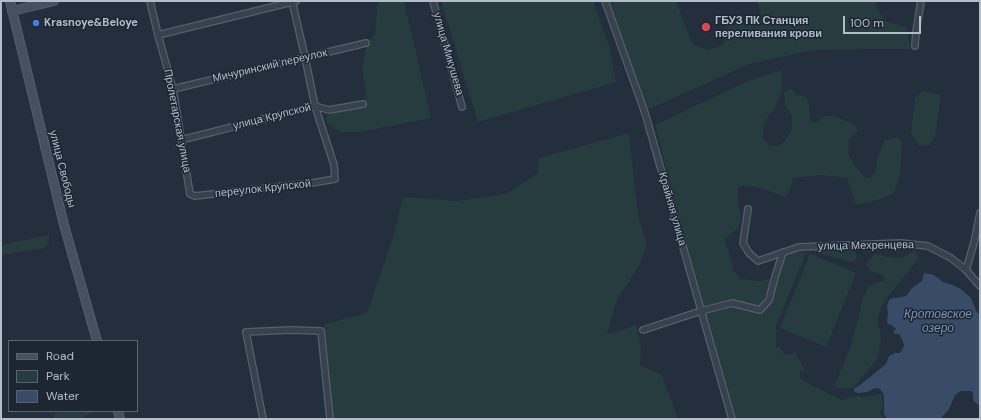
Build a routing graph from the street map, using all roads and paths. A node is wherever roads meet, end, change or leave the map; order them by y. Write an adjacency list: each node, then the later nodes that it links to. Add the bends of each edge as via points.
1 (10, 1): 8 (main road, улица Свободы)
2 (54, 1): 8 (main road)
3 (150, 1): 9 (street, Пролетарская улица)
4 (293, 1): 9 (street); 12 (street)
5 (433, 1): 16 (street, улица Микушева)
6 (605, 1): 24 (street, Крайняя улица, via 645,113)
7 (921, 1): 11 (street)
8 (12, 11): 26 (main road, улица Свободы, via 64,224)
9 (158, 35): 13 (street, Пролетарская улица)
10 (366, 43): 12 (street, Мичуринский переулок)
11 (915, 46)
12 (306, 57): 13 (street, Мичуринский переулок); 15 (street)
13 (173, 88): 17 (street, Пролетарская улица)
14 (363, 104): 15 (street, улица Крупской, via 329,110)
15 (316, 106): 17 (street, улица Крупской); 18 (street, переулок Крупской, via 334,165 335,178 226,193 194,196)
16 (462, 107)
17 (182, 140): 18 (street, Пролетарская улица)
18 (190, 194)
19 (748, 209): 21 (street, улица Мехренцева, via 743,242 749,253 758,261)
20 (980, 214): 22 (street)
21 (783, 252): 22 (street, улица Мехренцева, via 799,247 906,243 928,246 951,258); 24 (street, via 774,277 770,300 760,310 732,303)
22 (966, 270): 23 (street, улица Мехренцева)
23 (980, 286)
24 (701, 312): 25 (street); 29 (street, Крайняя улица)
25 (643, 330)
26 (97, 340)
27 (263, 419): 28 (street, via 246,332 291,330 321,331)
28 (330, 419)
29 (732, 419)

